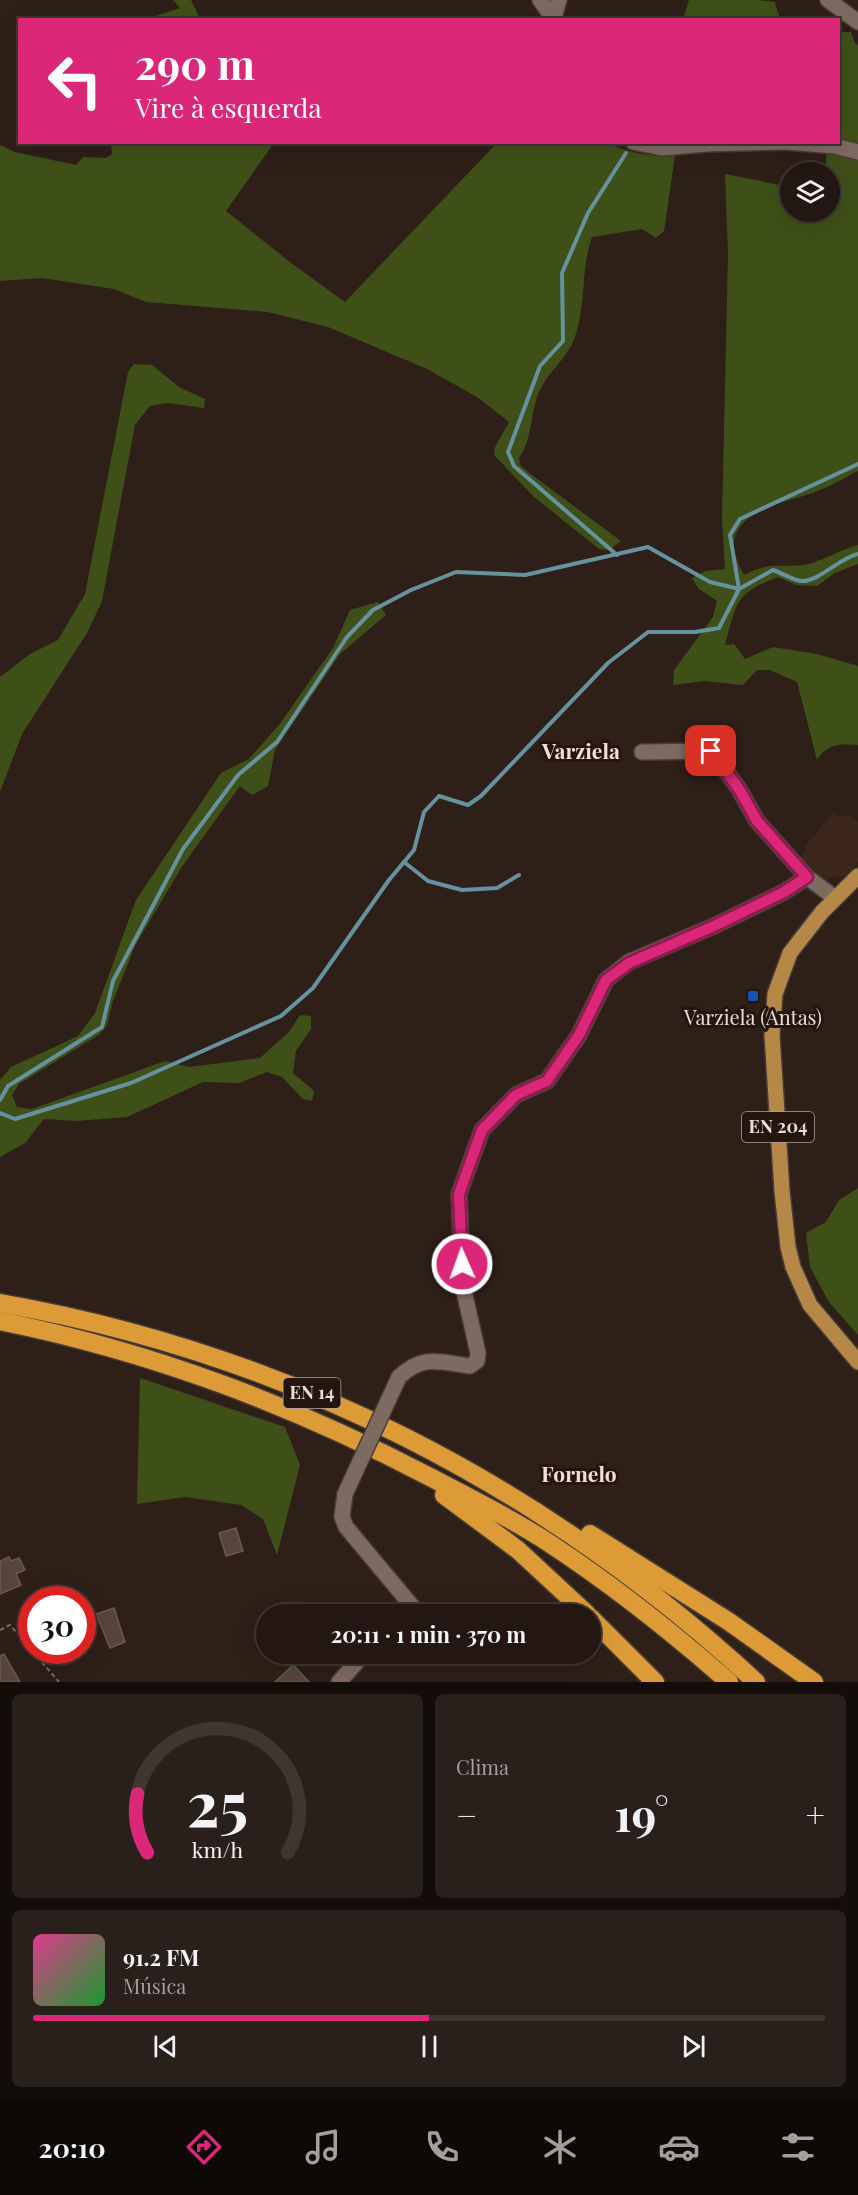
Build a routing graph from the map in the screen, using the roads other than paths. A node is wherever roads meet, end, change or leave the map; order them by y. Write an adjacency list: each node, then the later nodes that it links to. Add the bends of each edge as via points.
1 (540, 0): 4 (street)
2 (559, 0): 5 (street)
3 (828, 0): 6 (street)
4 (552, 18)
5 (553, 18)
6 (858, 22)
7 (643, 144): 8 (street, via 662,148)
8 (707, 144)
9 (810, 144): 10 (street)
10 (858, 152)
11 (642, 752): 13 (street, via 711,751 757,821)
12 (858, 876): 14 (main road, EN 204)
13 (807, 877): 14 (street); 20 (street, bridge, via 714,926 629,963 606,980 579,1035 547,1081 516,1095 482,1130 459,1194 463,1287 477,1360 470,1366 416,1363 399,1377 345,1494 342,1517 346,1527)
14 (835, 898): 17 (main road, EN 204, via 797,941 784,965 775,994 772,1035 782,1191 793,1267 810,1305)
15 (0, 1303): 19 (highway, EN 14, via 144,1334 258,1372 379,1423)
16 (0, 1321): 18 (highway, EN 14, via 75,1337 196,1374 247,1392)
17 (858, 1362)
18 (386, 1455): 21 (highway, EN 14, via 518,1550); 26 (highway, EN 14, via 548,1542 671,1632)
19 (503, 1489): 27 (highway, EN 14, via 635,1580); 28 (highway, EN 14, via 571,1522 643,1565)
20 (410, 1604)
21 (576, 1604)
22 (601, 1628): 25 (highway)
23 (355, 1664): 24 (street)
24 (339, 1682)
25 (656, 1682)
26 (729, 1682)
27 (756, 1682)
28 (814, 1682)

